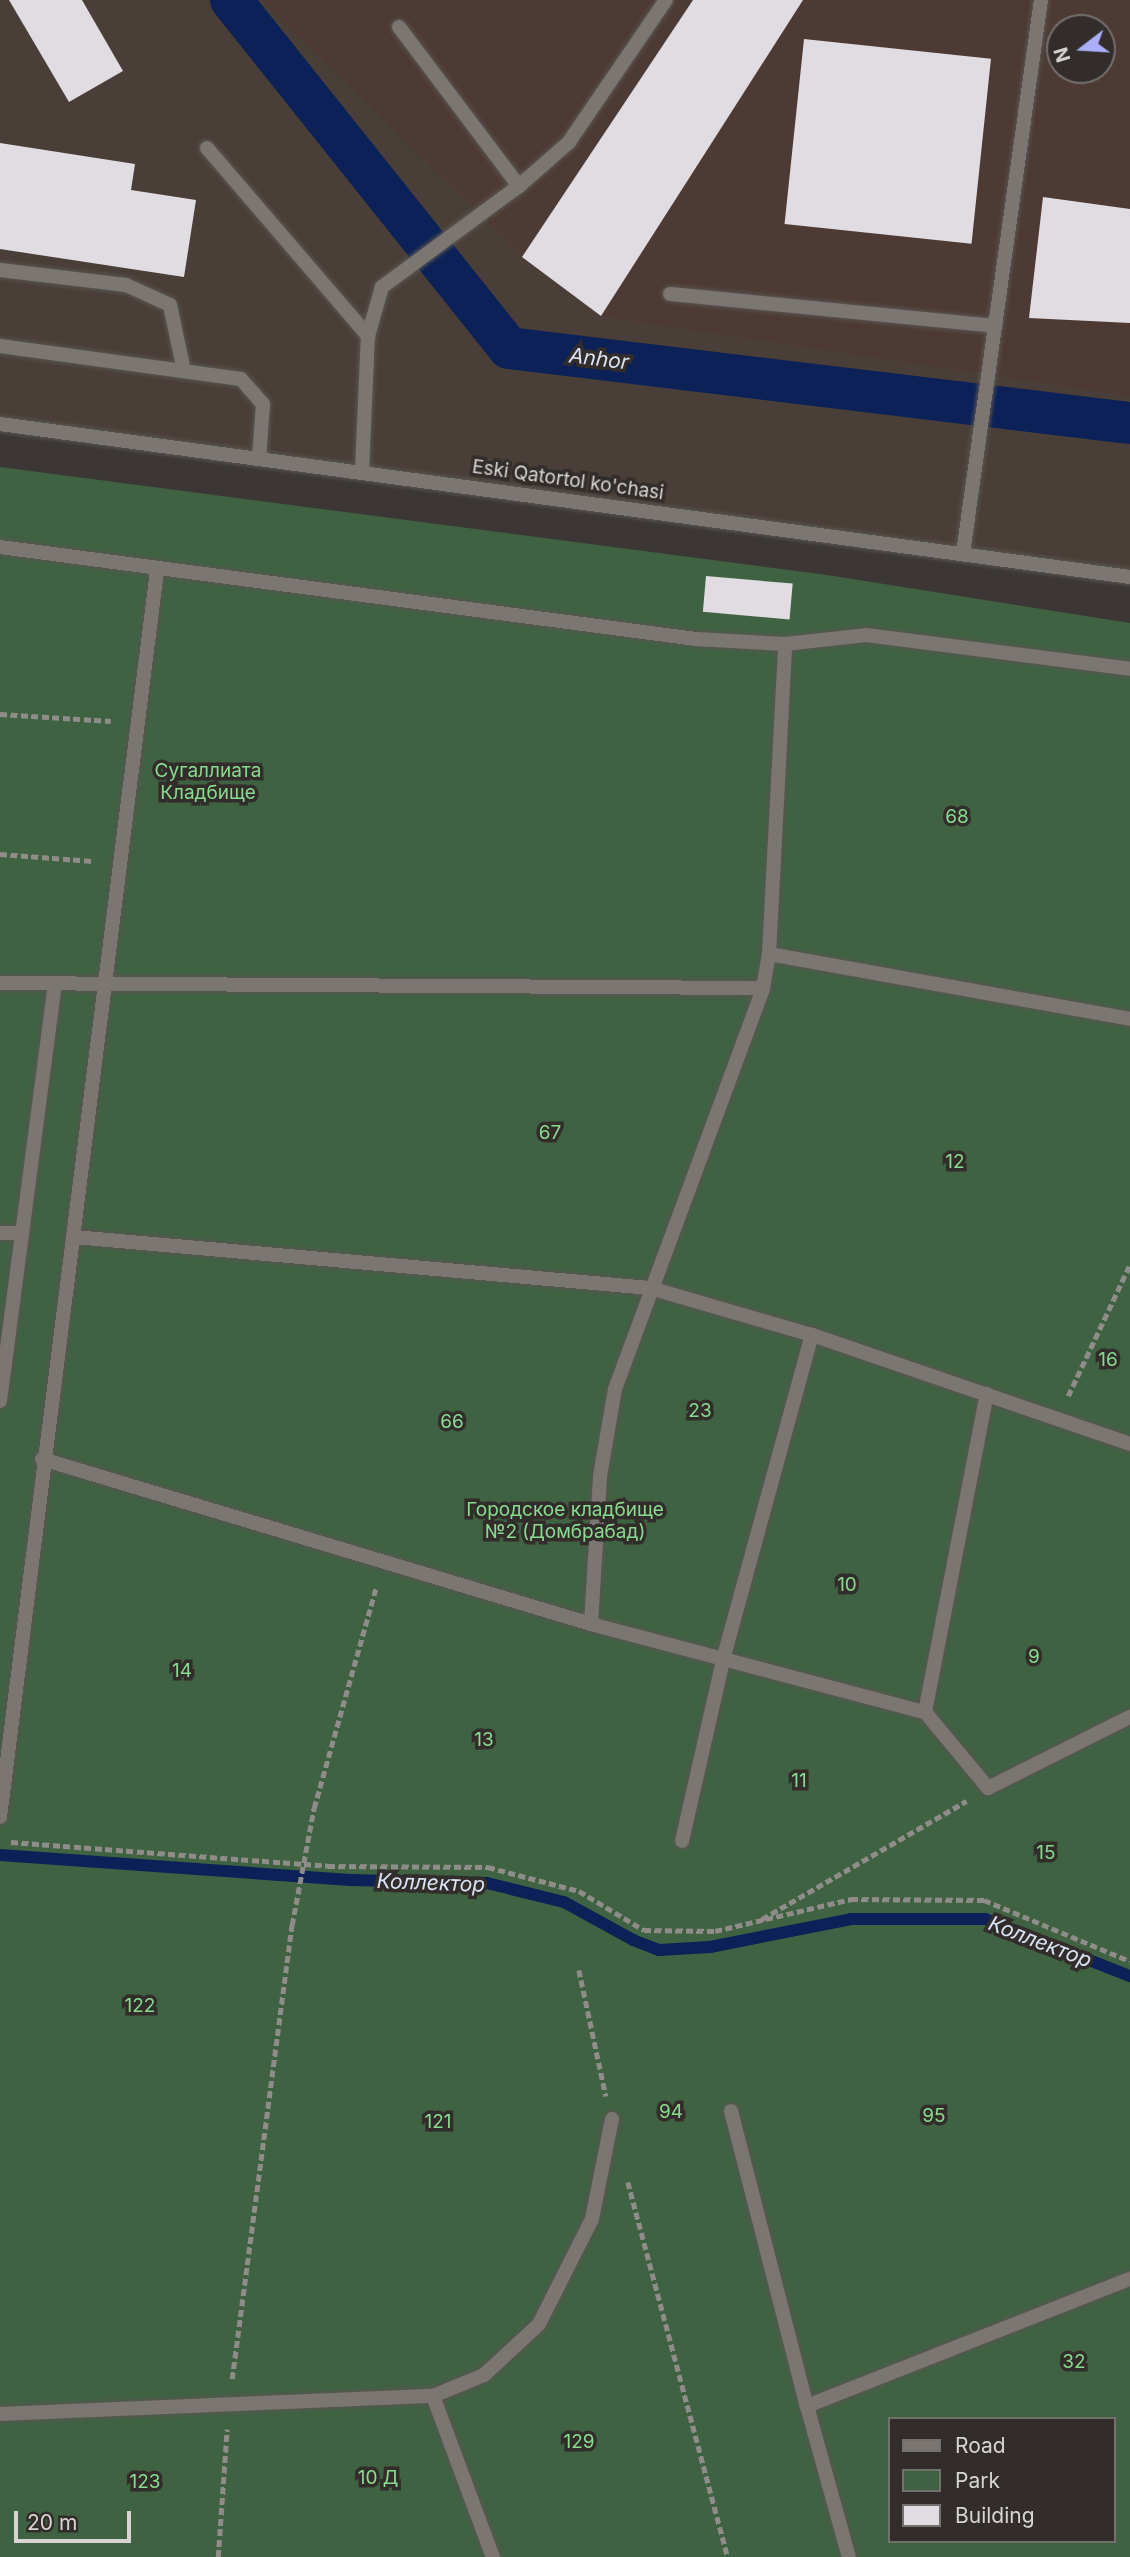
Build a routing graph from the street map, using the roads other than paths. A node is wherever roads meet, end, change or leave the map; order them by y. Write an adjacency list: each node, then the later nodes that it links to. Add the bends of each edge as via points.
1 (666, 0): 5 (street, via 569,142)
2 (1041, 0): 8 (street)
3 (399, 27): 5 (street)
4 (207, 148): 9 (street)
5 (519, 186): 9 (street, via 382,287)
6 (0, 270): 11 (street, via 126,285 170,305)
7 (670, 294): 8 (street)
8 (995, 326): 16 (street)
9 (368, 336): 14 (street)
10 (0, 346): 11 (street)
11 (184, 371): 13 (street, via 241,379 263,404)
12 (0, 424): 13 (street, Eski Qatortol ko'chasi)
13 (260, 458): 14 (street, Eski Qatortol ko'chasi)
14 (362, 471): 16 (street, Eski Qatortol ko'chasi)
15 (0, 547): 17 (street)
16 (963, 553): 18 (street, Eski Qatortol ko'chasi)
17 (157, 571): 19 (street, via 696,639); 23 (street)
18 (1130, 577)
19 (785, 643): 20 (street, via 866,635); 21 (street)
20 (1130, 670)
21 (769, 954): 25 (street); 26 (street)
22 (0, 983): 24 (street)
23 (105, 983): 24 (street); 25 (street); 29 (street)
24 (55, 984): 28 (street)
25 (763, 988): 30 (street)
26 (1130, 1019)
27 (0, 1233): 28 (street)
28 (22, 1233): 33 (street)
29 (74, 1237): 30 (street); 35 (street)
30 (650, 1288): 31 (street); 36 (street, via 615,1389 600,1476)
31 (812, 1335): 32 (street); 37 (street)
32 (987, 1394): 34 (street); 38 (street)
33 (0, 1401)
34 (1130, 1444)
35 (42, 1459): 36 (street); 40 (street)
36 (591, 1624): 37 (street)
37 (724, 1657): 38 (street); 41 (street)
38 (925, 1712): 39 (street, via 988,1788)
39 (1130, 1717)
40 (0, 1817)
41 (682, 1841)
42 (731, 2111): 46 (street)
43 (612, 2119): 45 (street, via 592,2220 539,2324 484,2375)
44 (1130, 2279): 46 (street)
45 (433, 2396): 47 (street); 48 (street)
46 (807, 2406): 49 (street)
47 (0, 2414)
48 (493, 2557)
49 (849, 2557)

